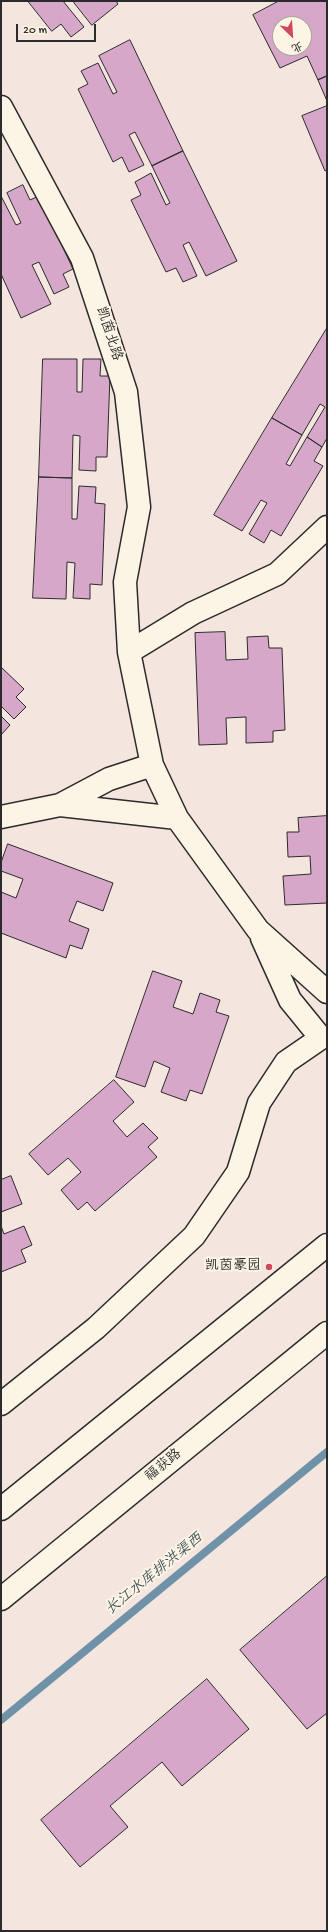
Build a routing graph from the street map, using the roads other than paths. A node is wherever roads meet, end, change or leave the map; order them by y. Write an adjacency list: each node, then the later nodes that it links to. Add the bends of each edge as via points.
1 (1, 107): 3 (street, 凯茵北路, via 82,258 126,392 139,507 125,582)
2 (327, 527): 3 (street, via 277,574 193,613)
3 (129, 652): 4 (street, 凯茵北路)
4 (152, 765): 5 (street, via 109,779); 7 (street, 凯茵北路)
5 (60, 805): 6 (street); 7 (street)
6 (1, 817)
7 (177, 818): 8 (street, 凯茵北路)
8 (258, 930): 9 (street); 10 (street, via 290,1000)
9 (327, 992)
10 (325, 1039): 13 (street, via 286,1062 258,1103 238,1172 194,1236 96,1328)
11 (327, 1245): 14 (street)
12 (327, 1333): 15 (street, 福获路)
13 (1, 1404)
14 (1, 1508)
15 (1, 1599)

